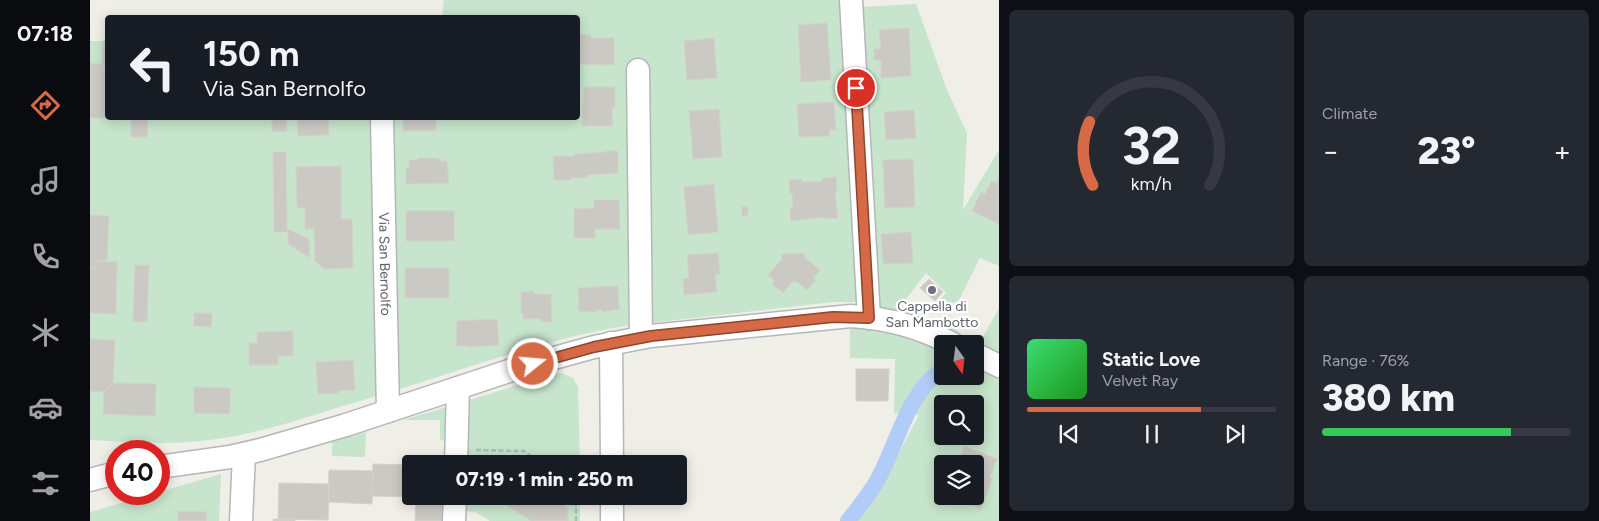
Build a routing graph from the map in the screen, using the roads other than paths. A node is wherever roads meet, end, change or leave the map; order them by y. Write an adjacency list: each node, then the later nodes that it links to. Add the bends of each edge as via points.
1 (851, 0): 4 (street)
2 (638, 70): 6 (street)
3 (382, 120): 11 (street, Via San Bernolfo)
4 (869, 318): 5 (street, via 904,324); 6 (street, via 833,317)
5 (934, 335)
6 (641, 337): 7 (street)
7 (611, 343): 10 (street); 14 (street)
8 (984, 358): 9 (street)
9 (999, 366)
10 (458, 388): 11 (street); 13 (street)
11 (388, 411): 12 (street)
12 (244, 454): 15 (street); 18 (street)
13 (456, 455)
14 (612, 455)
15 (170, 465)
16 (455, 505): 19 (street)
17 (612, 505): 20 (street)
18 (241, 521)
19 (454, 521)
20 (612, 521)

